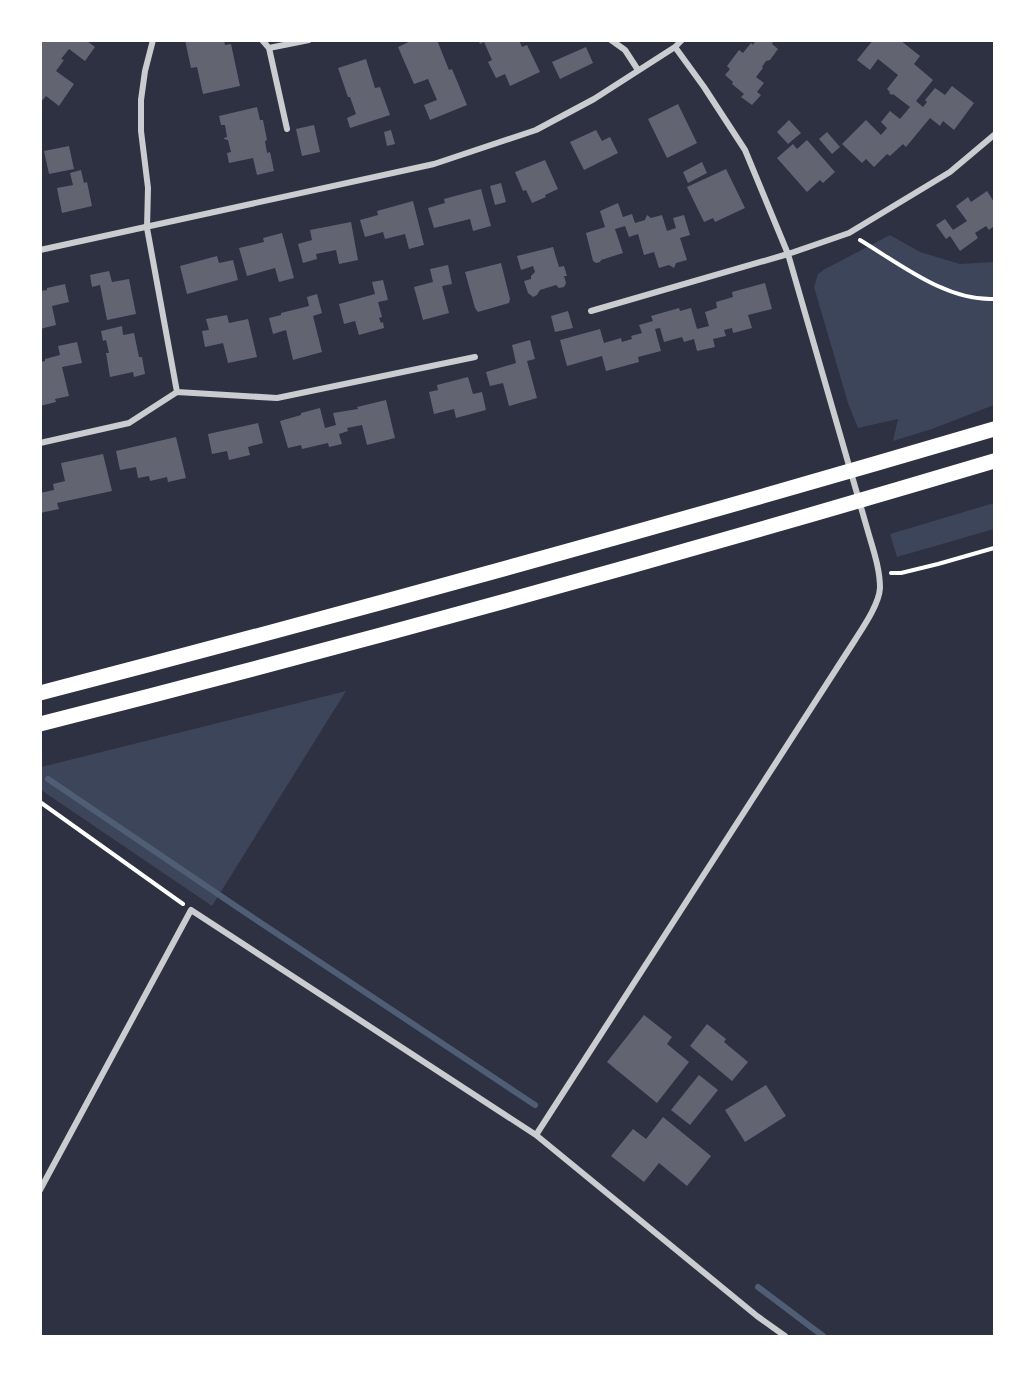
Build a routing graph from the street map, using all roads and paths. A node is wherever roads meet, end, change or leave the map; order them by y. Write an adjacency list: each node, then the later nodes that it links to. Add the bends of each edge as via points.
1 (153, 40): 11 (street, via 141,100)
2 (261, 40): 7 (street)
3 (309, 40): 7 (street)
4 (611, 40): 8 (street, via 625,50)
5 (682, 40): 6 (street)
6 (675, 47): 8 (street); 14 (street, via 745,150)
7 (269, 48): 9 (street)
8 (638, 70): 11 (street, via 536,130 434,164)
9 (287, 129)
10 (994, 135): 12 (street, via 950,172)
11 (147, 228): 13 (street); 18 (street)
12 (849, 233): 14 (street); 15 (path, via 952,293)
13 (40, 250)
14 (788, 254): 16 (street); 23 (street)
15 (994, 299)
16 (591, 311)
17 (475, 357): 18 (street, via 277,398)
18 (177, 392): 20 (street, via 129,423)
19 (994, 429): 24 (highway, via 490,573)
20 (40, 442)
21 (994, 461): 25 (highway, via 428,622)
22 (994, 548): 23 (path, via 901,573)
23 (878, 573): 28 (street, via 880,590 868,620)
24 (40, 693)
25 (40, 724)
26 (40, 802): 27 (path)
27 (191, 910): 28 (street); 29 (street)
28 (536, 1135): 30 (street)
29 (40, 1190)
30 (784, 1336)

